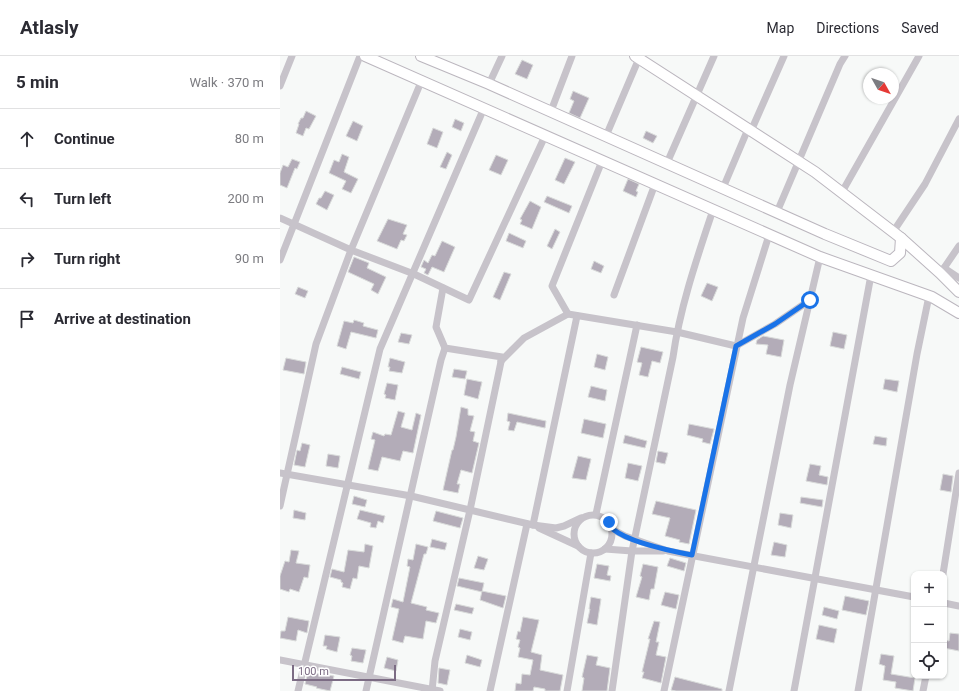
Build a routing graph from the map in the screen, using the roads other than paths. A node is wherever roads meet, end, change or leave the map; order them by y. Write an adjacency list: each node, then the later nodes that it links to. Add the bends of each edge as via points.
1 (292, 56): 17 (street)
2 (360, 56): 34 (street)
3 (365, 56): 15 (main road)
4 (421, 56): 13 (main road)
5 (502, 56): 16 (street)
6 (572, 56): 20 (street)
7 (714, 56): 18 (street)
8 (784, 56): 22 (street)
9 (838, 56): 14 (street)
10 (845, 56): 14 (street)
11 (919, 56): 30 (street)
12 (638, 57): 18 (main road); 24 (street)
13 (433, 59): 16 (main road)
14 (840, 64): 26 (street)
15 (421, 82): 19 (main road); 38 (street)
16 (490, 84): 20 (main road)
17 (280, 86)
18 (696, 96): 22 (main road); 27 (street)
19 (484, 108): 23 (main road); 42 (street)
20 (551, 112): 24 (main road)
21 (959, 119): 36 (street)
22 (750, 130): 26 (main road); 29 (street)
23 (545, 136): 25 (main road); 45 (street, via 469,300)
24 (606, 136): 27 (main road)
25 (602, 160): 28 (main road); 51 (street, via 552,286)
26 (800, 161): 30 (main road); 32 (street)
27 (667, 163): 29 (main road)
28 (655, 184): 31 (main road); 47 (street)
29 (723, 188): 32 (main road)
30 (842, 192): 36 (main road)
31 (713, 210): 35 (main road); 54 (street)
32 (777, 212): 36 (main road, via 891,261 900,253)
33 (280, 218): 34 (street)
34 (295, 224): 38 (street); 40 (street)
35 (769, 235): 39 (main road); 55 (street)
36 (897, 235): 41 (main road)
37 (959, 246): 41 (street)
38 (351, 250): 42 (street); 59 (street, via 316,344)
39 (820, 257): 43 (main road); 49 (street)
40 (280, 260)
41 (942, 270): 44 (street); 46 (main road)
42 (414, 274): 45 (street); 60 (street, via 380,349)
43 (871, 275): 48 (main road); 77 (street)
44 (959, 278)
45 (443, 288): 56 (street, via 436,326)
46 (959, 292)
47 (614, 294)
48 (929, 296): 50 (main road); 78 (street)
49 (810, 300): 55 (street); 75 (street, via 790,385)
50 (959, 313)
51 (568, 314): 52 (street); 57 (street, via 524,338)
52 (577, 316): 53 (street); 66 (street)
53 (637, 325): 54 (street); 64 (street)
54 (677, 332): 55 (street); 68 (street)
55 (736, 346): 74 (street)
56 (445, 348): 57 (street, via 502,357); 61 (street)
57 (502, 361): 63 (street)
58 (959, 473): 76 (street)
59 (284, 474): 60 (street); 62 (street)
60 (347, 485): 61 (street); 83 (street)
61 (411, 496): 63 (street); 84 (street)
62 (280, 506)
63 (470, 510): 66 (street); 86 (street, via 435,661)
64 (596, 514): 65 (street); 67 (street, via 609,522)
65 (582, 518): 66 (street, via 556,528); 69 (street, via 574,531 574,539)
66 (530, 524): 69 (street); 90 (street)
67 (612, 529): 68 (street); 70 (street, via 613,536)
68 (635, 539): 71 (street); 72 (street)
69 (578, 546): 73 (street)
70 (605, 549): 71 (street); 73 (street)
71 (632, 551): 72 (street); 92 (street)
72 (668, 551): 74 (street)
73 (591, 553): 91 (street)
74 (692, 555): 75 (street); 93 (street)
75 (754, 566): 77 (street); 94 (street)
76 (943, 571)
77 (814, 578): 78 (street); 95 (street)
78 (876, 590): 79 (street); 96 (street)
79 (911, 596)
80 (947, 604): 81 (street)
81 (959, 606)
82 (280, 660): 83 (street)
83 (304, 665): 84 (street); 87 (street)
84 (369, 677): 86 (street); 88 (street)
85 (926, 679): 97 (street)
86 (432, 690): 89 (street)
87 (298, 691)
88 (366, 691)
89 (440, 691)
90 (490, 691)
91 (567, 691)
92 (612, 691)
93 (664, 691)
94 (729, 691)
95 (794, 691)
96 (858, 691)
97 (924, 691)

